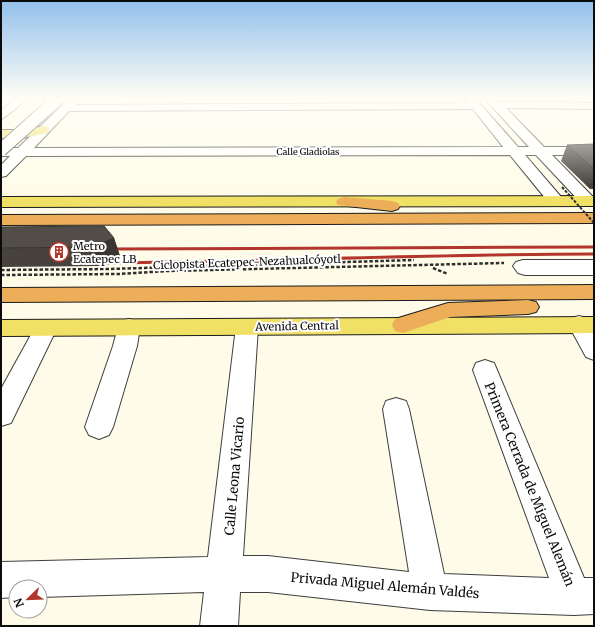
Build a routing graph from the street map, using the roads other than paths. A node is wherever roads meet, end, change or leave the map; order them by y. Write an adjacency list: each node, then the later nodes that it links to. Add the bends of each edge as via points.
1 (32, 127): 8 (street, bridge)
2 (46, 127): 5 (street)
3 (494, 127): 11 (street)
4 (517, 127): 9 (street)
5 (44, 130): 6 (main road); 12 (street)
6 (1, 134)
7 (1, 143): 12 (street)
8 (1, 151): 12 (street)
9 (540, 151): 10 (street, Calle Gladiolas); 11 (street, Calle Gladiolas); 14 (street)
10 (594, 151)
11 (515, 152): 12 (street, Calle Gladiolas); 13 (street)
12 (11, 161)
13 (559, 194): 14 (main road); 16 (main road)
14 (591, 201)
15 (1, 202): 16 (main road)
16 (344, 202): 17 (highway, via 411,208 485,210)
17 (546, 218): 18 (highway); 19 (highway)
18 (594, 218)
19 (1, 220)
20 (594, 266): 21 (street, via 523,266 526,269)
21 (594, 269)
22 (594, 292): 23 (highway)
23 (1, 295)
24 (594, 300): 26 (highway, via 578,304 448,310)
25 (587, 324): 26 (main road, Avenida Central); 31 (street)
26 (403, 325): 28 (main road, Avenida Central)
27 (128, 327): 28 (main road, Avenida Central); 30 (main road, Avenida Central); 35 (street, via 125,346)
28 (248, 327): 36 (street, Calle Leona Vicario)
29 (1, 328): 30 (main road, Avenida Central)
30 (46, 328): 34 (street)
31 (594, 352)
32 (485, 370): 39 (street, Primera Cerrada de Miguel Alemán)
33 (396, 409): 38 (street)
34 (1, 415)
35 (99, 427)
36 (224, 574): 37 (street, Privada Miguel Alemán Valdés); 38 (street, Privada Miguel Alemán Valdés, via 268,574); 40 (street, Calle Leona Vicario)
37 (1, 580)
38 (430, 592): 39 (street, Privada Miguel Alemán Valdés)
39 (584, 596)
40 (219, 626)

